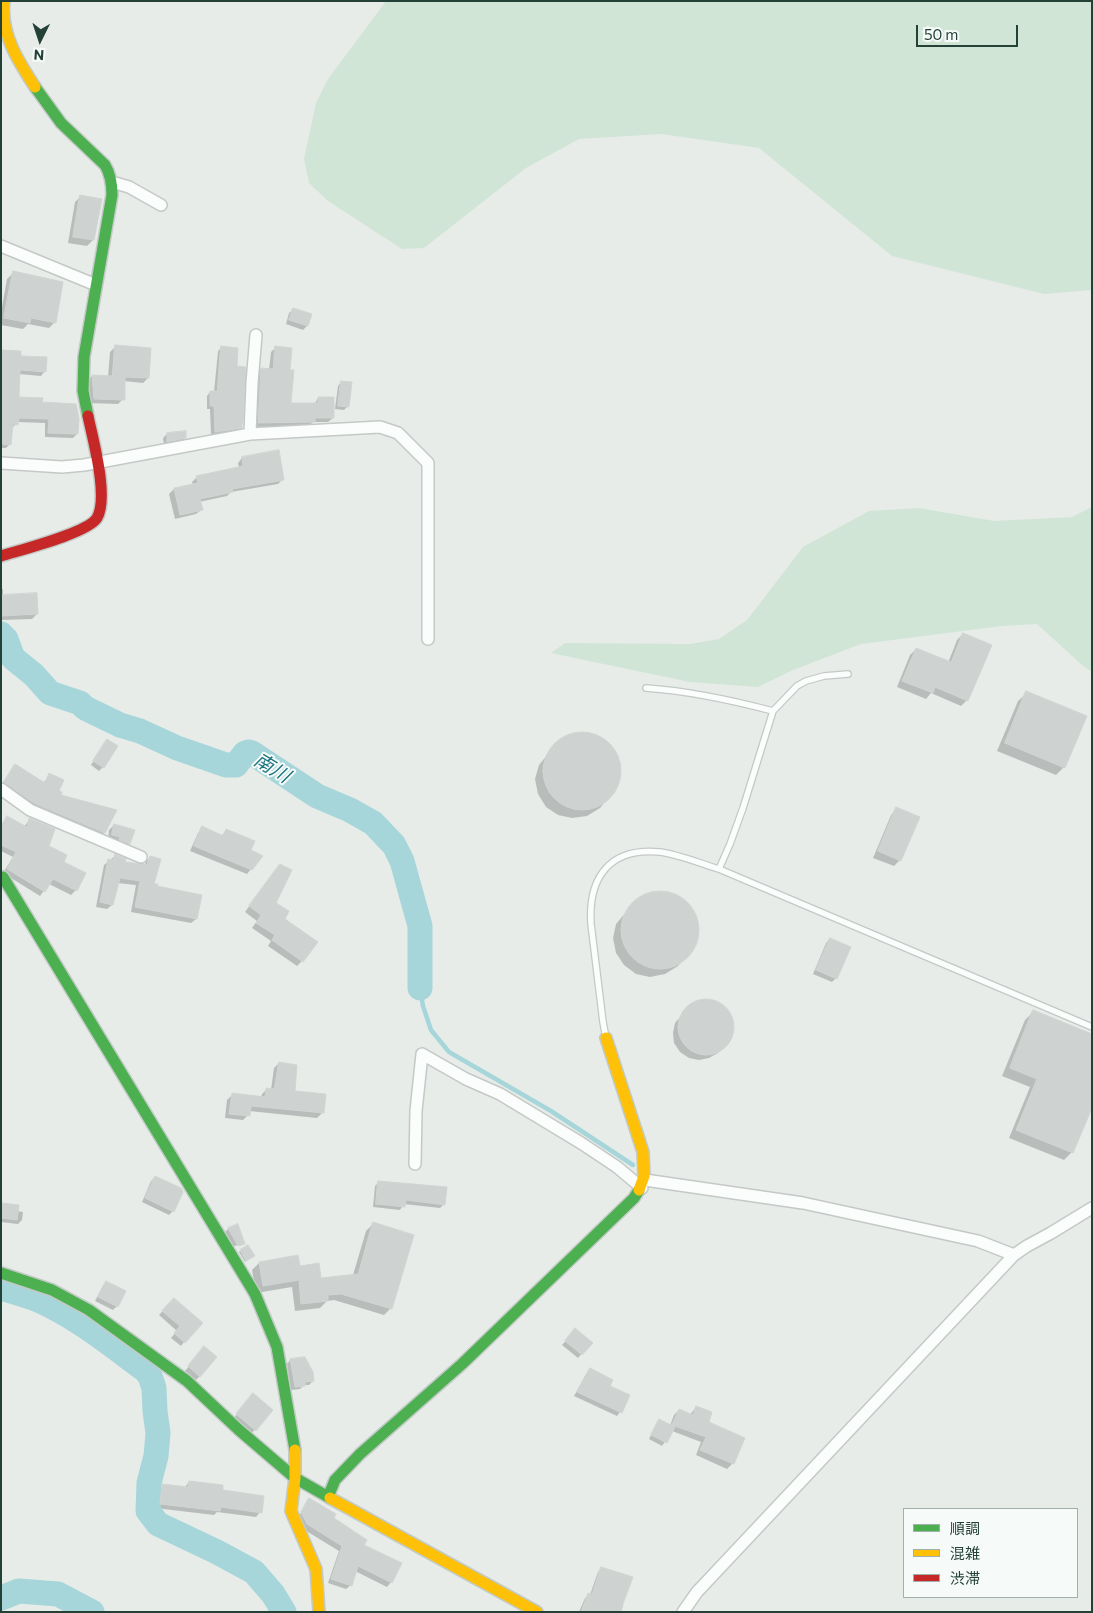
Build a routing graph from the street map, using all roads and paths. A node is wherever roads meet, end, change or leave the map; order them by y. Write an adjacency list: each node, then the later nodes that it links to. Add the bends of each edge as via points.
1 (4, 1): 2 (street, via 4,24 20,63 61,123 100,161)
2 (112, 182): 3 (street, via 129,187); 5 (street)
3 (161, 205)
4 (1, 246): 5 (street)
5 (96, 285): 9 (street, via 82,373)
6 (256, 335): 7 (street)
7 (250, 434): 9 (street); 11 (street, via 380,427 398,433 428,463)
8 (1, 463): 9 (street, via 62,467)
9 (98, 463): 10 (street, via 102,500 99,515 92,524)
10 (1, 556)
11 (428, 638)
12 (848, 674): 14 (lane, via 806,681)
13 (646, 688): 14 (lane, via 680,690)
14 (773, 711): 17 (lane, via 743,808)
15 (1, 789): 16 (street, via 30,810)
16 (141, 856)
17 (719, 869): 19 (lane); 20 (lane, via 661,852 641,852 612,861 602,871 590,910)
18 (3, 877): 26 (street, via 255,1294 277,1347 295,1447)
19 (1092, 1027)
20 (606, 1038): 22 (street, via 642,1152 645,1164)
21 (415, 1164): 22 (street, via 422,1054 500,1094)
22 (643, 1184): 24 (street, via 803,1203 978,1241); 27 (street, via 634,1198 462,1364 360,1454 335,1480)
23 (1092, 1208): 24 (street)
24 (1014, 1255): 30 (street, via 697,1592)
25 (1, 1273): 26 (street, via 52,1290 89,1310 187,1382)
26 (295, 1478): 27 (street); 28 (street, via 291,1511 316,1569)
27 (328, 1497): 29 (street)
28 (319, 1612)
29 (537, 1612)
30 (683, 1612)

